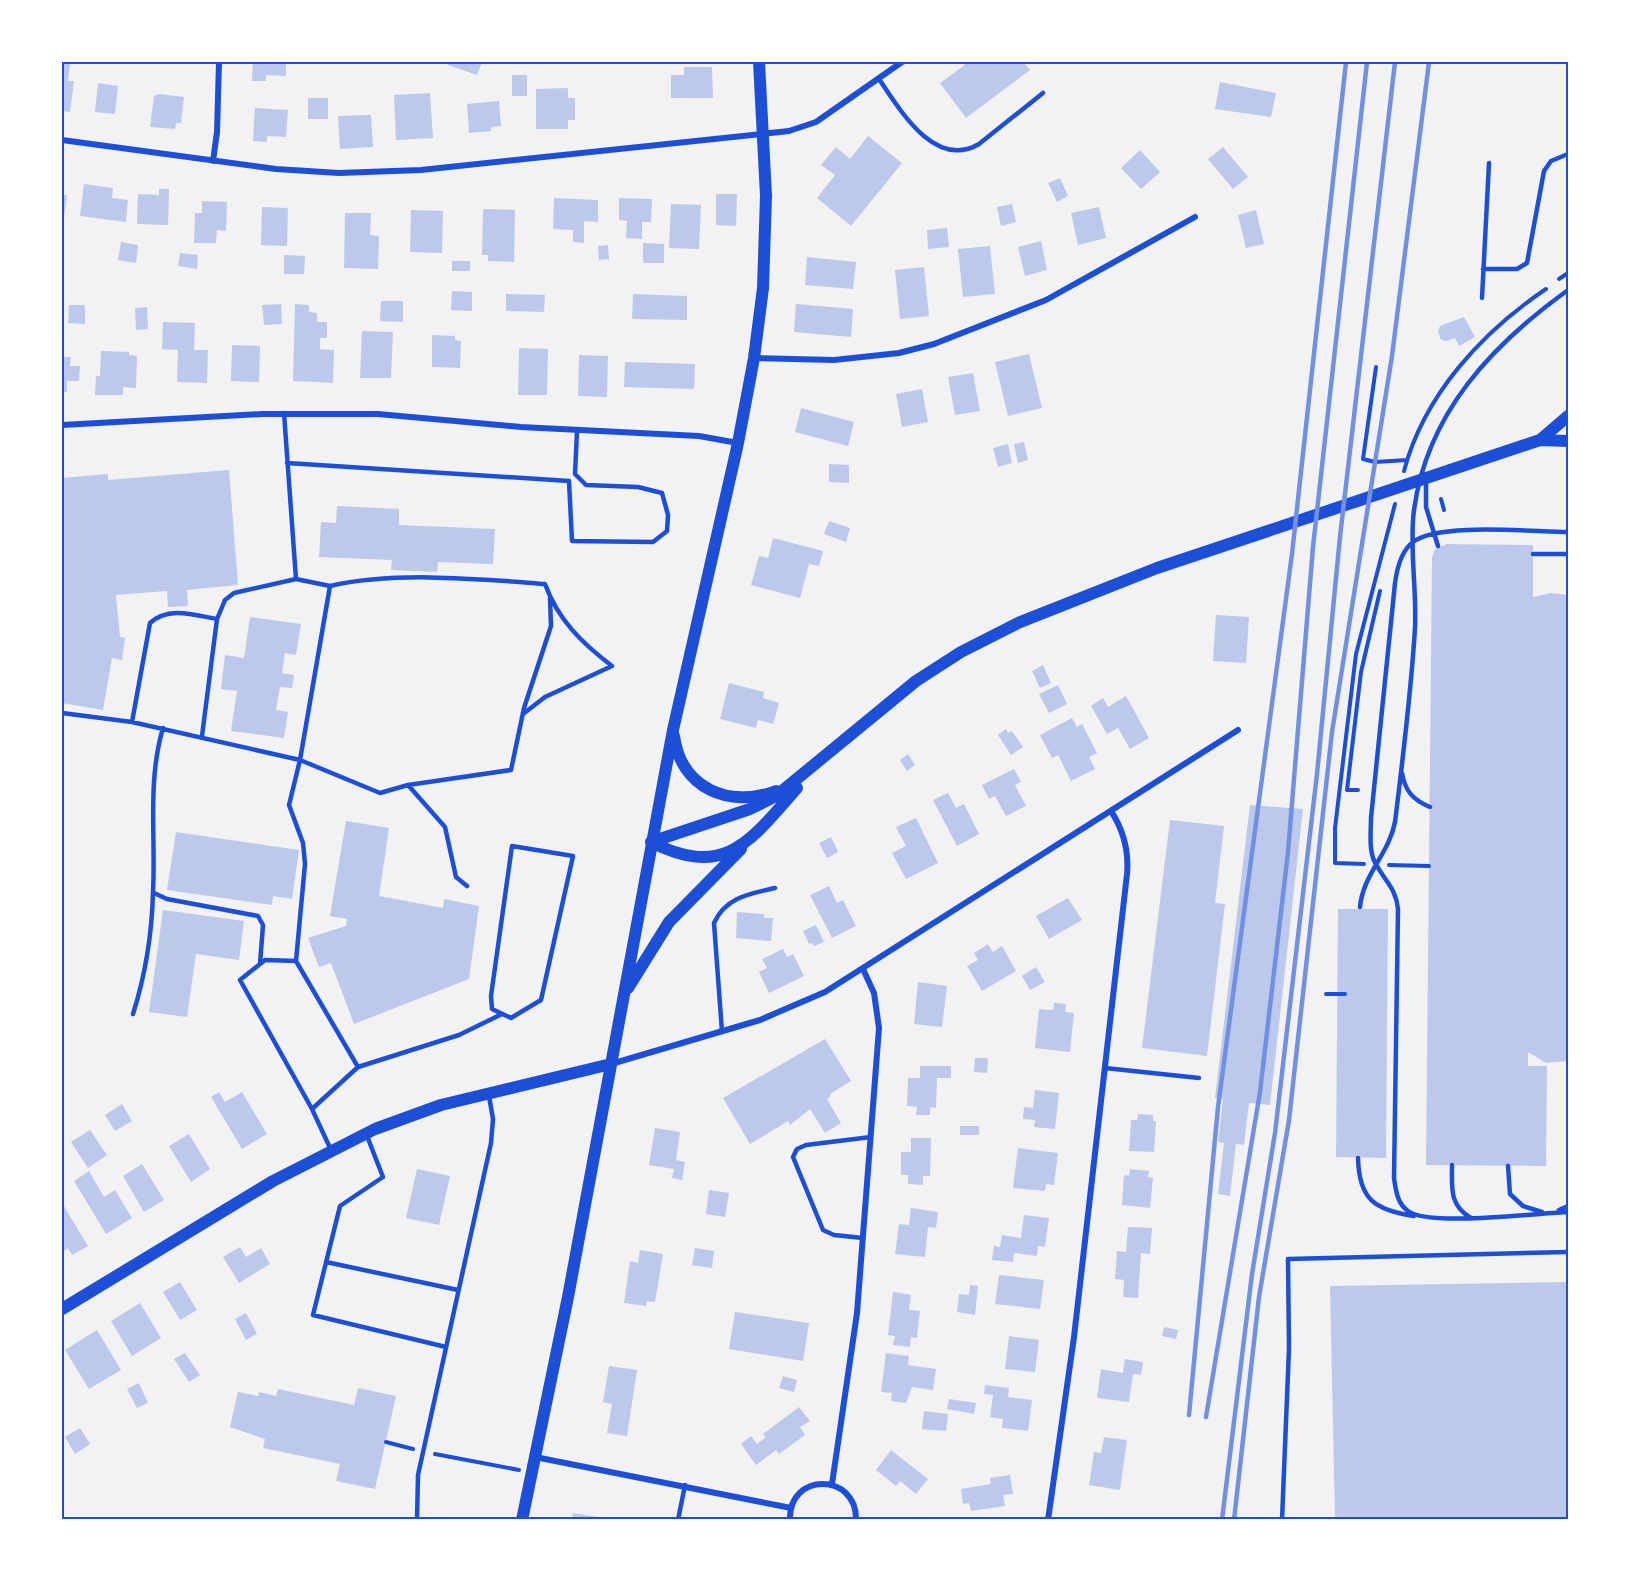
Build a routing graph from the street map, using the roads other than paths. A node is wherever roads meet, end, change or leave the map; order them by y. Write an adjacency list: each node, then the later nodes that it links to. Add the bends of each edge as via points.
1 (219, 62): 9 (street)
2 (759, 62): 6 (main road)
3 (902, 62): 4 (street)
4 (879, 79): 5 (lane, via 911,124 952,152 980,144); 6 (street, via 816,122)
5 (1042, 93)
6 (765, 134): 9 (street, via 383,172 297,171); 15 (main road, via 765,260)
7 (62, 140): 9 (street)
8 (1569, 154): 12 (lane, via 1556,157 1544,171 1527,263 1517,269)
9 (213, 161)
10 (1489, 163): 12 (lane)
11 (1195, 217): 15 (street, via 1046,300 934,344 899,353 834,360)
12 (1484, 268): 14 (lane)
13 (1569, 290): 25 (lane, via 1485,362 1446,415)
14 (1482, 298)
15 (754, 358): 24 (main road)
16 (1569, 406): 20 (street)
17 (284, 413): 19 (street); 21 (street, via 388,414); 26 (lane)
18 (1569, 416): 20 (main road)
19 (62, 425)
20 (1556, 426): 22 (main road)
21 (577, 430): 24 (street, via 692,436); 26 (lane, via 575,474 586,485 638,487 662,493 668,515 667,531 653,542 572,540 569,481)
22 (1540, 440): 23 (main road); 42 (main road, via 1157,568 1049,609 938,666)
23 (1569, 441)
24 (738, 443): 39 (main road)
25 (1427, 456): 28 (lane, via 1426,507); 44 (lane, via 1414,511 1416,611)
26 (287, 463): 31 (lane)
27 (1569, 532): 50 (lane, via 1441,532 1419,537 1404,552 1395,583 1371,818)
28 (1438, 546)
29 (1533, 554): 30 (lane)
30 (1569, 554)
31 (296, 579): 32 (lane); 34 (lane, via 234,593 225,600)
32 (330, 586): 33 (lane, via 360,579 488,579 545,584); 43 (lane)
33 (550, 599): 36 (lane, via 551,626); 36 (lane, via 582,643 612,666 545,697)
34 (217, 619): 37 (lane, via 179,612 165,614 150,623); 41 (lane)
35 (62, 714): 37 (lane)
36 (523, 714): 45 (lane, via 511,770)
37 (132, 722): 38 (lane)
38 (163, 728): 41 (lane); 53 (lane, via 156,752 153,791)
39 (673, 730): 42 (main road, via 683,767 699,784 719,794 745,797 773,792); 48 (main road)
40 (1238, 730): 47 (street)
41 (202, 736): 43 (lane)
42 (826, 756): 48 (main road, via 789,788 763,803); 49 (main road)
43 (300, 760): 45 (lane, via 380,793); 55 (lane, via 289,805 303,843 305,864)
44 (1402, 765): 46 (lane, via 1408,792); 50 (lane, via 1393,833)
45 (408, 785): 51 (lane, via 445,827 456,878)
46 (1430, 807)
47 (1111, 812): 57 (street); 64 (street, via 1121,829 1128,862)
48 (651, 842): 49 (main road, via 675,852 702,856 727,853); 58 (main road)
49 (748, 842): 58 (main road, via 669,922)
50 (1376, 866): 54 (lane, via 1366,881); 77 (lane, via 1394,890 1398,909 1395,1189 1402,1205)
51 (467, 886)
52 (775, 888): 61 (lane, via 728,902 714,923)
53 (153, 893): 56 (lane, via 258,916 263,925); 59 (lane, via 142,987)
54 (1360, 907)
55 (296, 961): 56 (lane, via 265,960); 63 (lane)
56 (260, 964): 67 (lane, via 240,980)
57 (863, 969): 61 (street, via 804,1002); 69 (street, via 879,1016)
58 (622, 997): 62 (main road)
59 (133, 1014)
60 (502, 1014): 60 (lane, via 511,1018 541,1000 573,856 512,846 491,996 492,1009); 63 (lane, via 459,1035)
61 (722, 1032): 62 (street)
62 (611, 1064): 66 (main road); 85 (main road)
63 (358, 1067): 67 (lane)
64 (1105, 1068): 65 (lane); 94 (street)
65 (1199, 1078)
66 (489, 1094): 68 (main road, via 411,1114); 82 (lane, via 491,1143)
67 (312, 1109): 70 (lane)
68 (367, 1133): 70 (main road); 81 (lane, via 383,1178 340,1206)
69 (871, 1137): 79 (street); 79 (lane, via 806,1145 797,1149 793,1157 824,1230)
70 (331, 1150): 83 (main road, via 273,1180)
71 (1358, 1158): 77 (lane, via 1359,1181 1368,1198 1388,1211)
72 (1452, 1165): 78 (lane, via 1453,1200)
73 (1508, 1166): 76 (lane, via 1508,1186 1515,1201)
74 (1569, 1206): 76 (lane)
75 (1569, 1212): 76 (lane)
76 (1551, 1213): 78 (lane)
77 (1420, 1217): 78 (lane)
78 (1471, 1218)
79 (863, 1238): 86 (street, via 857,1314)
80 (1569, 1252): 95 (lane, via 1288,1259 1289,1348)
81 (326, 1262): 82 (lane); 84 (lane, via 313,1315)
82 (458, 1290): 84 (lane)
83 (62, 1309)
84 (446, 1347): 89 (lane, via 416,1489)
85 (534, 1457): 87 (street); 90 (main road)
86 (832, 1484): 88 (street, via 817,1483 805,1488); 93 (street, via 852,1499)
87 (686, 1485): 88 (street); 91 (lane)
88 (790, 1508): 92 (street)
89 (417, 1520)
90 (522, 1520)
91 (678, 1520)
92 (790, 1520)
93 (856, 1520)
94 (1048, 1520)
95 (1282, 1520)

